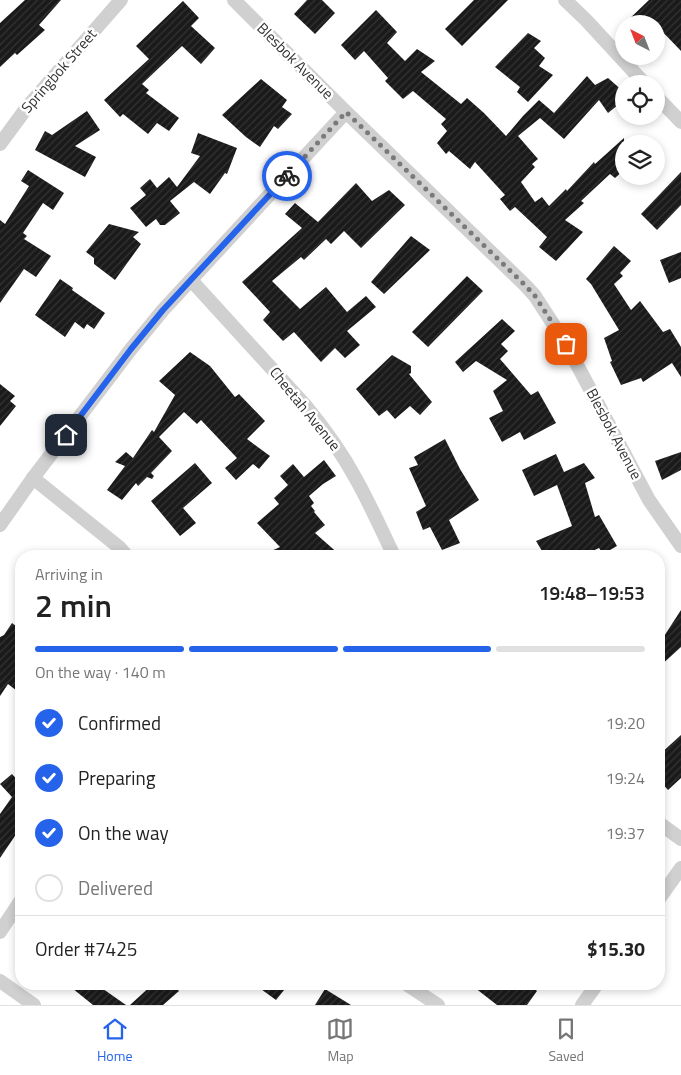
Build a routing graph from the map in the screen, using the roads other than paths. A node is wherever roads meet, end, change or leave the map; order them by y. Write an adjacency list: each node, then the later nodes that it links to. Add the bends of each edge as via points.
1 (121, 0): 8 (street, Springbok Street, via 28,106)
2 (234, 0): 6 (street, Blesbok Avenue)
3 (565, 0): 4 (street)
4 (637, 75)
5 (665, 105): 7 (street)
6 (346, 112): 9 (street); 12 (street, Blesbok Avenue, via 535,296 566,344 649,500)
7 (681, 122)
8 (0, 144)
9 (191, 280): 10 (street, via 131,349); 14 (street, Cheetah Avenue, via 318,421 356,479)
10 (33, 478): 11 (street); 13 (street)
11 (0, 525)
12 (681, 546)
13 (122, 550)
14 (391, 550)
15 (665, 828): 16 (street)
16 (681, 840)
17 (681, 868): 18 (street)
18 (665, 891)
19 (15, 909): 20 (street)
20 (0, 932)
21 (0, 981): 24 (street)
22 (415, 990): 25 (street)
23 (593, 990): 26 (street)
24 (34, 1005)
25 (438, 1005)
26 (582, 1005)

